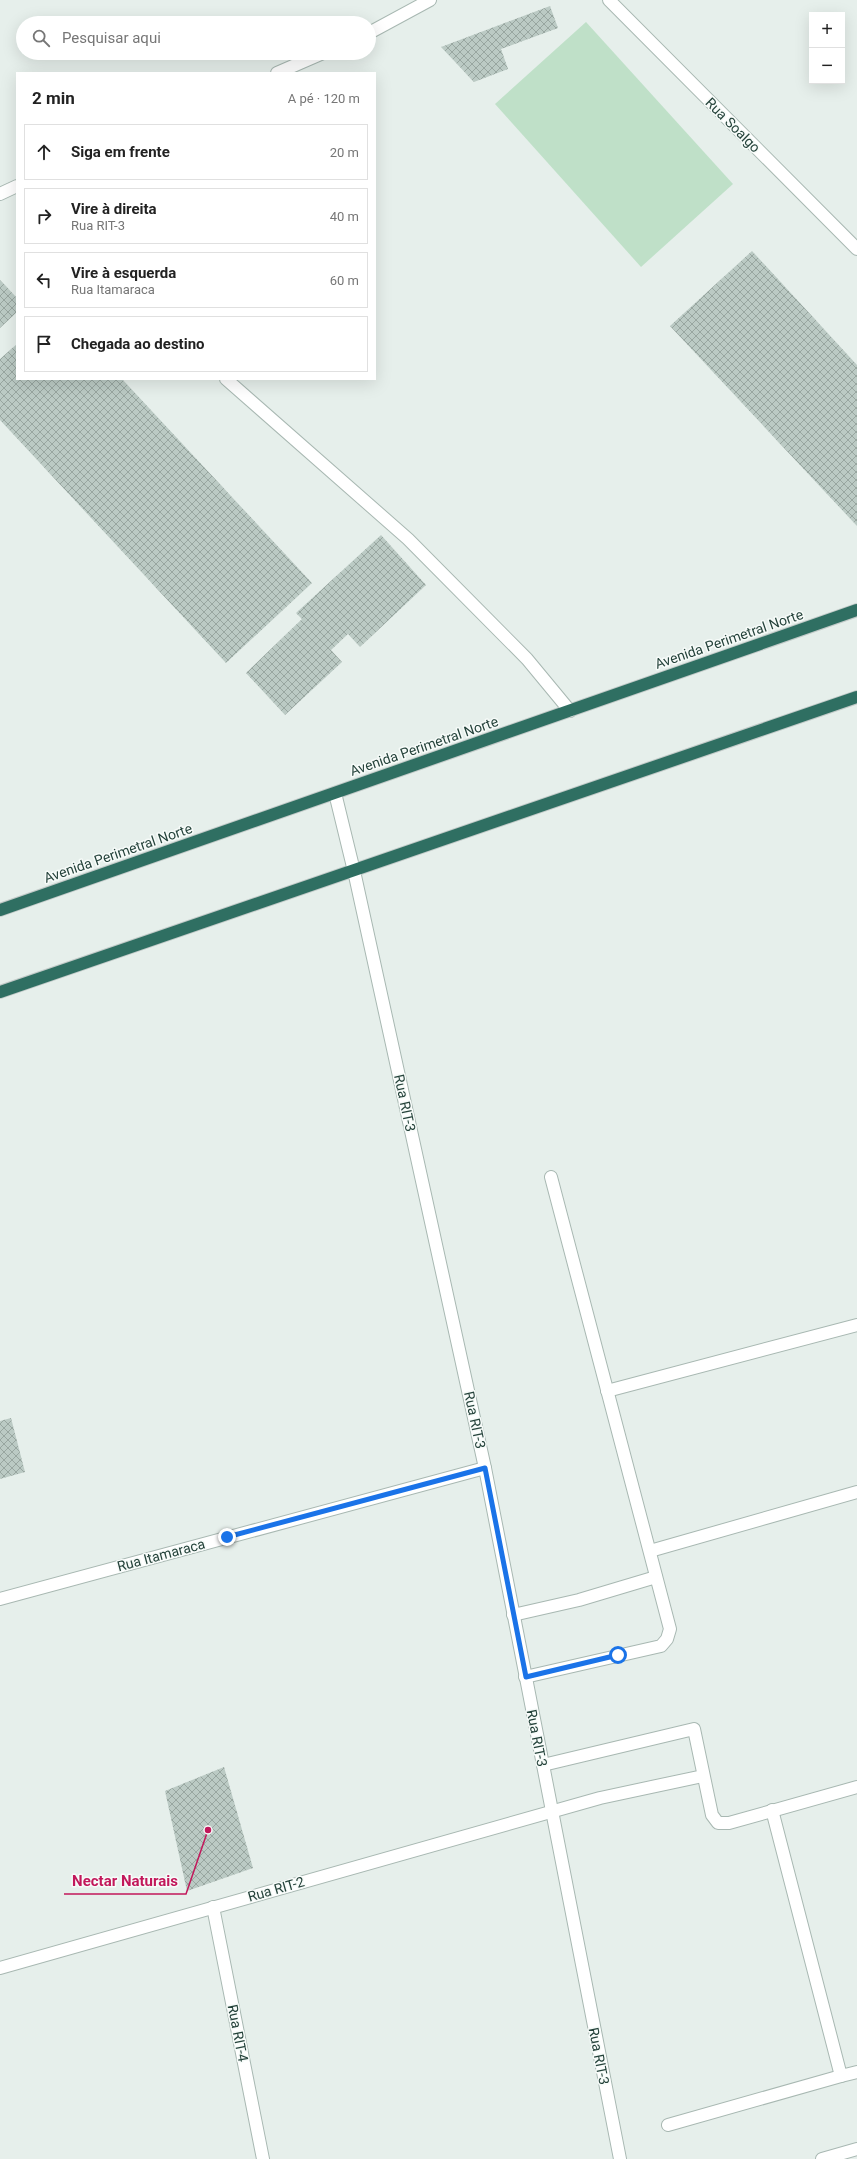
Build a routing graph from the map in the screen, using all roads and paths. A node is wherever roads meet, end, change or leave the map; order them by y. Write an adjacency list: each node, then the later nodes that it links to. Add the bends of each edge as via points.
1 (430, 0): 3 (street)
2 (608, 0): 8 (street, Rua Soalgo)
3 (376, 29)
4 (307, 60): 5 (street)
5 (279, 72)
6 (16, 186): 7 (street)
7 (0, 194)
8 (857, 250)
9 (227, 380): 12 (street, via 408,539 527,659)
10 (857, 610): 12 (highway, Avenida Perimetral Norte)
11 (857, 697): 14 (highway)
12 (570, 711): 13 (highway, Avenida Perimetral Norte)
13 (335, 793): 14 (street, Rua RIT-3); 15 (highway, Avenida Perimetral Norte)
14 (354, 871): 16 (highway); 20 (street, Rua RIT-3)
15 (0, 910)
16 (0, 992)
17 (551, 1177): 19 (street)
18 (857, 1325): 19 (street)
19 (607, 1391): 22 (street)
20 (485, 1468): 24 (street, Rua Itamaraca); 25 (street, Rua RIT-3)
21 (857, 1492): 22 (street)
22 (650, 1551): 23 (street)
23 (656, 1577): 25 (street, via 579,1600); 26 (street, via 670,1629 667,1639 661,1646)
24 (0, 1599)
25 (514, 1615): 26 (street, Rua RIT-3)
26 (526, 1677): 27 (street, Rua RIT-3)
27 (543, 1765): 28 (street, via 694,1729); 31 (street, Rua RIT-3)
28 (703, 1776): 30 (street, via 712,1815 718,1823 729,1823); 31 (street, Rua RIT-2)
29 (857, 1787): 30 (street)
30 (772, 1810): 35 (street)
31 (552, 1811): 32 (street, Rua RIT-2); 39 (street, Rua RIT-3)
32 (213, 1907): 33 (street, Rua RIT-2); 38 (street, Rua RIT-4)
33 (0, 1968)
34 (857, 2072): 35 (street)
35 (841, 2076): 36 (street)
36 (668, 2125)
37 (857, 2149): 40 (street)
38 (262, 2159)
39 (620, 2159)
40 (822, 2159)

